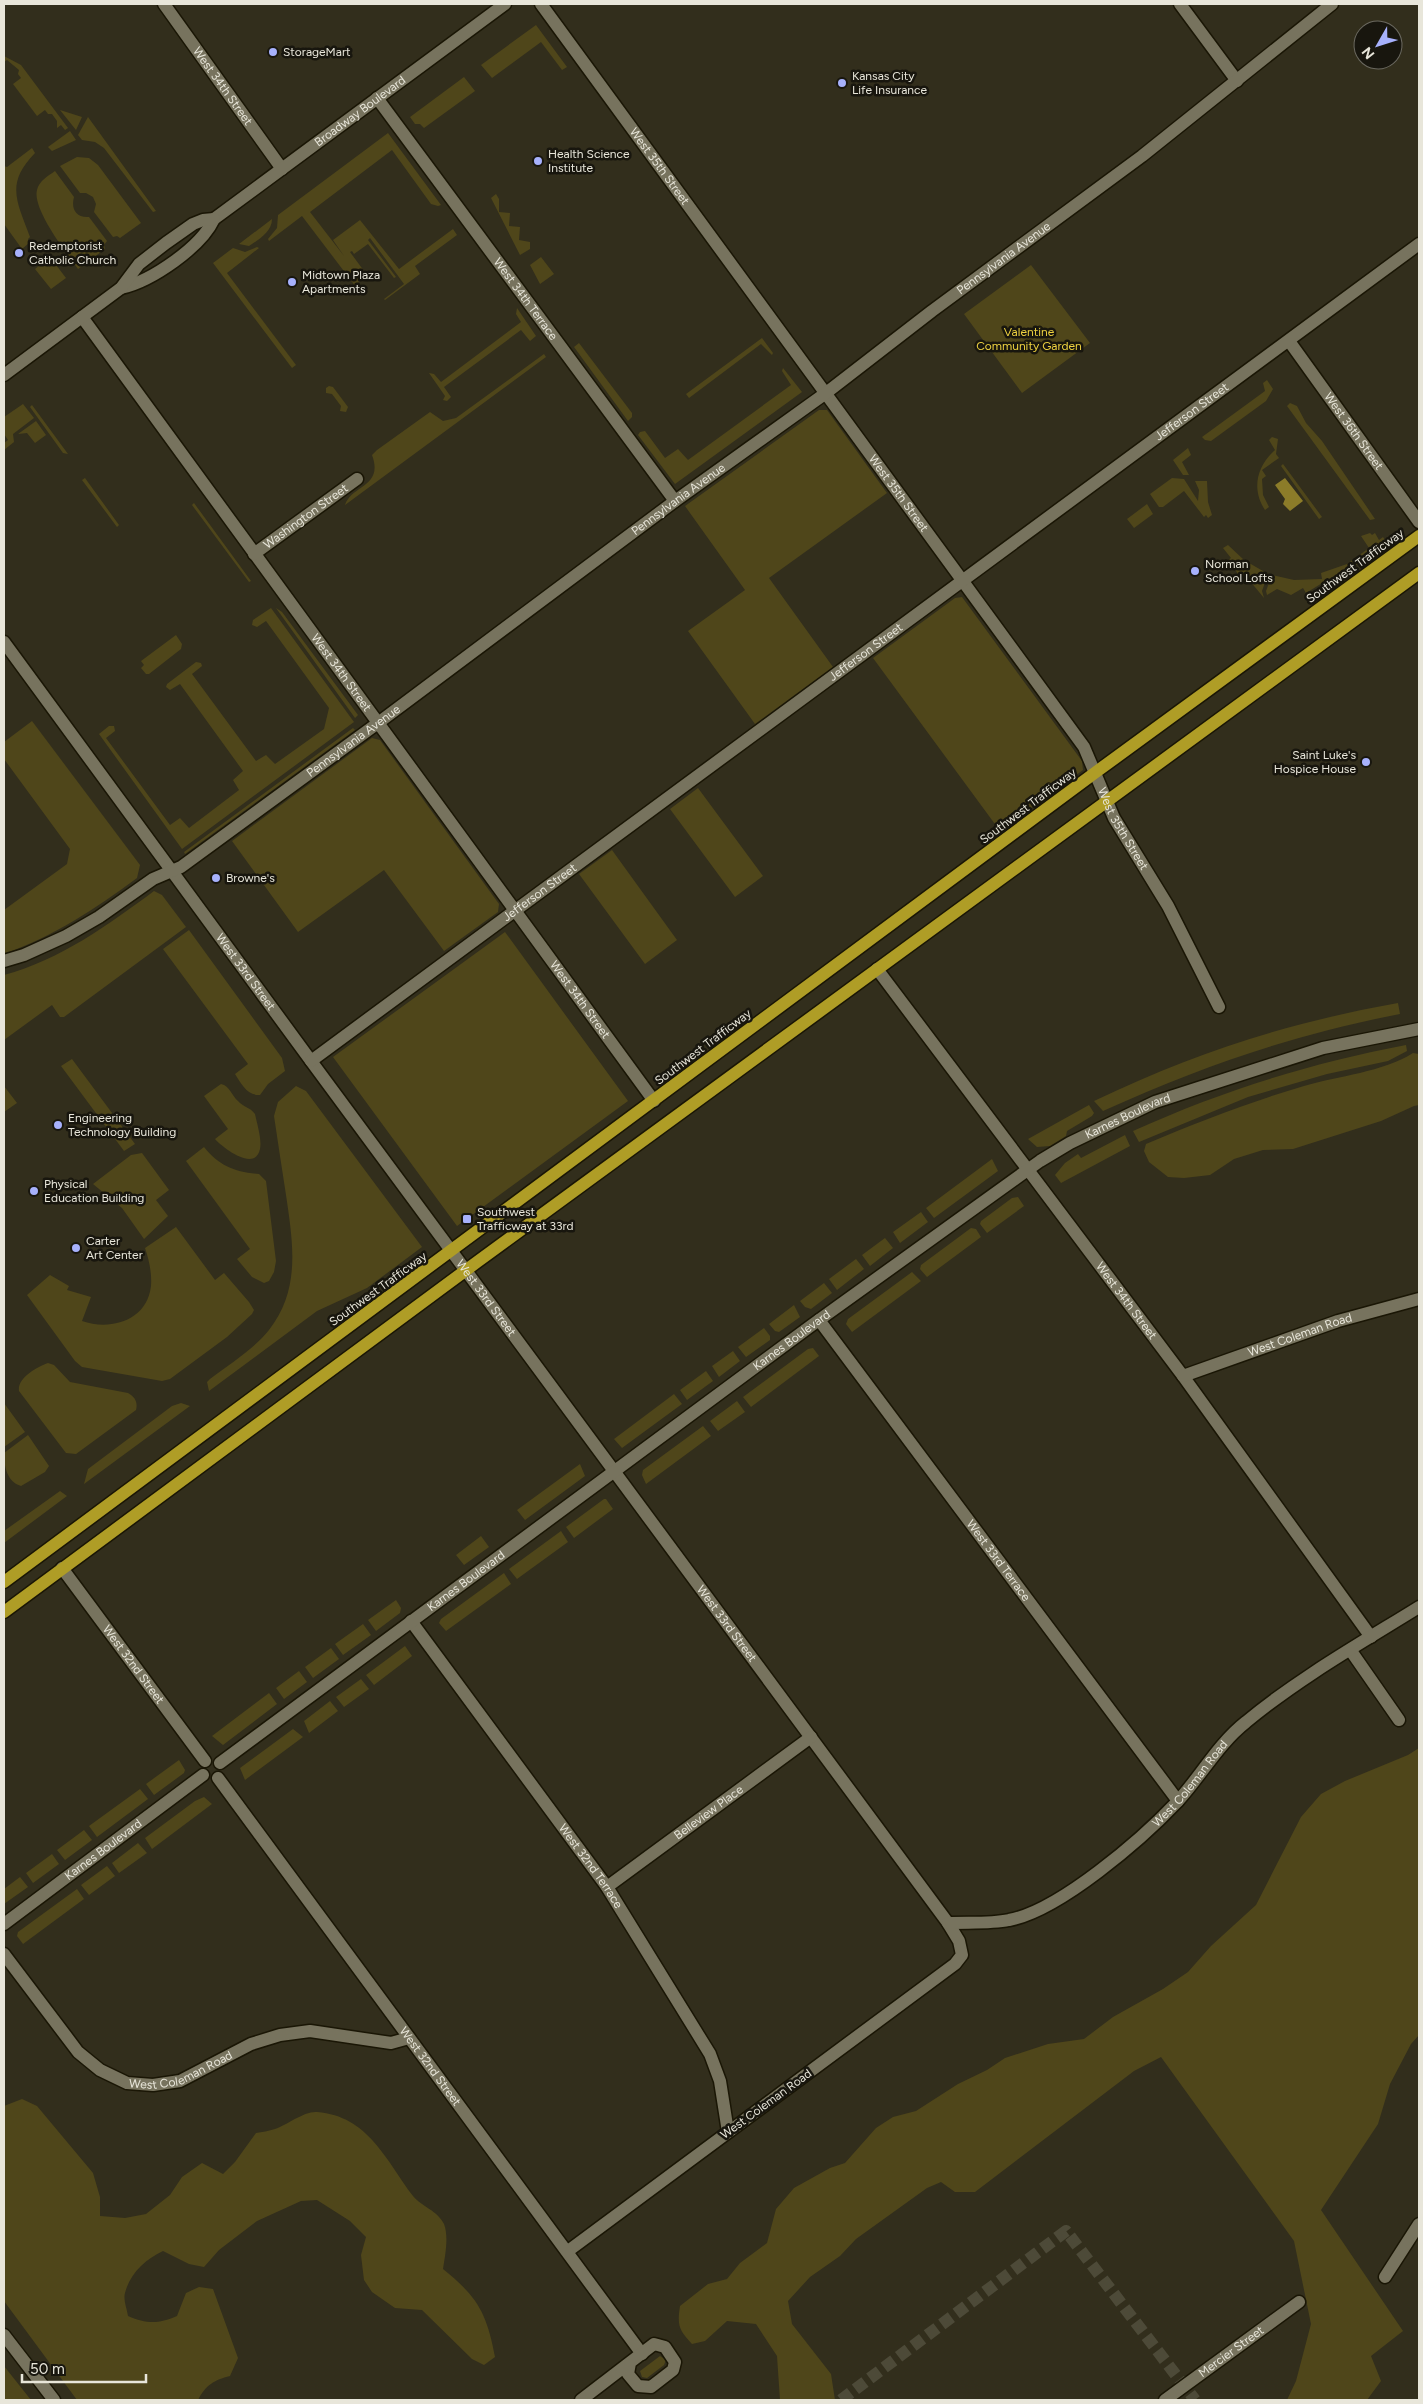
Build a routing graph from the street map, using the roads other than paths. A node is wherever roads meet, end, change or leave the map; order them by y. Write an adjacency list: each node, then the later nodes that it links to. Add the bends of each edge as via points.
1 (164, 4): 8 (street, West 34th Street)
2 (506, 4): 7 (street, Broadway Boulevard)
3 (541, 4): 15 (street, West 35th Street)
4 (1180, 4): 6 (street)
5 (1332, 4): 6 (street, Pennsylvania Avenue)
6 (1237, 81): 15 (street, Pennsylvania Avenue)
7 (378, 98): 8 (street, Broadway Boulevard); 17 (street, West 34th Terrace)
8 (282, 169): 9 (street, Broadway Boulevard)
9 (214, 219): 11 (street, Broadway Boulevard, via 203,238 150,278); 11 (street, Broadway Boulevard, via 193,224 166,243 139,264)
10 (1419, 244): 13 (street, Jefferson Street)
11 (121, 288): 12 (street, Broadway Boulevard)
12 (82, 317): 14 (street, Broadway Boulevard); 20 (street, West 34th Street)
13 (1289, 341): 18 (street, West 36th Street); 22 (street, Jefferson Street)
14 (4, 375)
15 (826, 392): 17 (street, Pennsylvania Avenue); 22 (street, West 35th Street)
16 (357, 479): 20 (street, Washington Street)
17 (675, 501): 24 (street, Pennsylvania Avenue)
18 (1419, 522)
19 (1419, 536): 25 (main road, Southwest Trafficway)
20 (254, 554): 24 (street, West 34th Street)
21 (1419, 573): 26 (main road)
22 (963, 580): 25 (street, West 35th Street, via 1084,747); 28 (street, Jefferson Street)
23 (4, 642): 27 (street, West 33rd Street)
24 (378, 724): 27 (street, Pennsylvania Avenue); 28 (street, West 34th Street)
25 (1096, 772): 26 (street, West 35th Street); 34 (main road, Southwest Trafficway)
26 (1108, 800): 30 (main road); 31 (street, West 35th Street, via 1114,818 1168,906)
27 (172, 872): 29 (street, Pennsylvania Avenue, via 153,879 66,936); 33 (street, West 33rd Street)
28 (515, 910): 33 (street, Jefferson Street); 34 (street, West 34th Street)
29 (4, 961)
30 (876, 969): 35 (street, West 34th Street); 37 (main road)
31 (1219, 1007)
32 (1419, 1029): 35 (street, Karnes Boulevard, via 1323,1048 1155,1102 1070,1143)
33 (310, 1061): 36 (street, West 33rd Street)
34 (654, 1101): 36 (main road, Southwest Trafficway)
35 (1027, 1169): 39 (street, Karnes Boulevard); 40 (street, West 34th Street)
36 (452, 1251): 37 (street, West 33rd Street); 43 (main road, Southwest Trafficway)
37 (466, 1270): 41 (street, West 33rd Street); 42 (main road)
38 (1419, 1299): 40 (street, West Coleman Road, via 1338,1321)
39 (819, 1320): 41 (street, Karnes Boulevard); 55 (street, West 33rd Terrace)
40 (1182, 1376): 47 (street, West 34th Street)
41 (615, 1471): 46 (street, Karnes Boulevard); 50 (street, West 33rd Street)
42 (62, 1568): 45 (main road); 51 (street, West 32nd Street)
43 (4, 1582)
44 (1419, 1607): 47 (street, West Coleman Road)
45 (4, 1612)
46 (412, 1621): 52 (street, Karnes Boulevard); 56 (street, West 32nd Terrace)
47 (1371, 1637): 48 (street, West Coleman Road)
48 (1351, 1650): 49 (street); 55 (street, West Coleman Road, via 1245,1723 1219,1748)
49 (1399, 1720)
50 (811, 1737): 56 (street, Belleview Place); 57 (street, West 33rd Street)
51 (205, 1761): 52 (street, via 211,1759); 53 (street, via 201,1768)
52 (220, 1763): 54 (street, via 222,1770)
53 (203, 1775): 54 (street, via 211,1780); 58 (street, Karnes Boulevard)
54 (218, 1778): 61 (street, West 32nd Street)
55 (1178, 1801): 57 (street, West Coleman Road, via 1131,1846 1046,1908 1009,1920)
56 (607, 1887): 62 (street, West 32nd Terrace, via 710,2054 720,2080)
57 (948, 1923): 60 (street, West 33rd Street, via 959,1941)
58 (4, 1924)
59 (4, 1954): 61 (street, West Coleman Road, via 78,2052 100,2070 127,2083 153,2086 180,2082 251,2044 280,2035 310,2031 391,2042)
60 (962, 1955): 62 (street, West Coleman Road, via 955,1964)
61 (408, 2038): 64 (street, West 32nd Street)
62 (728, 2132): 64 (street, West Coleman Road)
63 (1419, 2224): 65 (street)
64 (568, 2251): 68 (street, West 32nd Street)
65 (1385, 2277)
66 (1299, 2302): 72 (street, Mercier Street)
67 (4, 2335): 70 (street)
68 (642, 2354): 69 (street); 69 (street, via 654,2344 665,2347 675,2362 672,2370 650,2387 638,2386 628,2374)
69 (630, 2362): 71 (street)
70 (54, 2400)
71 (580, 2400)
72 (1165, 2400)

